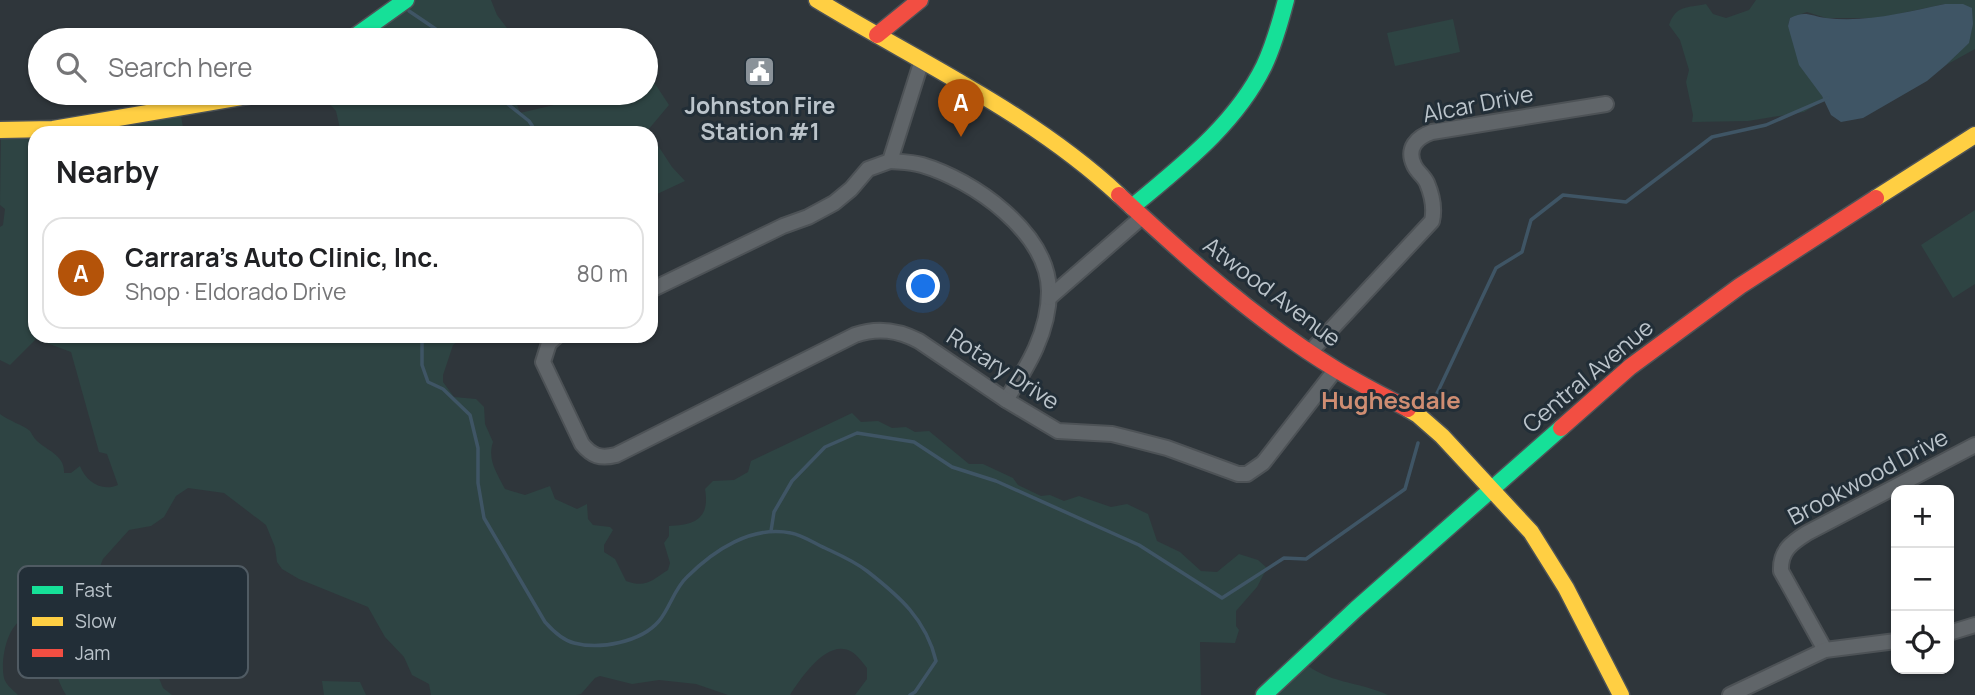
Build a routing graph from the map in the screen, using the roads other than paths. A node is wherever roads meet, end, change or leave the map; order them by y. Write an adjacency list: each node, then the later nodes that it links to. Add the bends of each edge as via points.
1 (406, 0): 5 (main road)
2 (817, 0): 6 (main road, Atwood Avenue)
3 (920, 0): 6 (main road)
4 (1286, 0): 15 (main road, via 1258,79 1233,116)
5 (367, 28)
6 (877, 35): 7 (main road, Atwood Avenue)
7 (922, 60): 14 (street); 15 (main road, Atwood Avenue, via 1052,140)
8 (1606, 104): 19 (street, Alcar Drive, via 1420,137 1412,146 1412,157 1430,193 1432,221)
9 (195, 105): 10 (main road)
10 (71, 126)
11 (28, 129): 12 (main road)
12 (0, 130)
13 (1975, 135): 23 (main road, Central Avenue, via 1684,326 1630,367)
14 (890, 161): 16 (street, via 868,169 834,203); 17 (street, via 912,162 949,176 1009,215 1039,255)
15 (1137, 212): 17 (street); 19 (main road, Atwood Avenue, via 1218,283)
16 (658, 287)
17 (1049, 298): 21 (street, via 1043,334)
18 (551, 343): 21 (street, Rotary Drive, via 544,366 582,444 601,457 616,455 873,330 912,337)
19 (1310, 352): 20 (main road, Atwood Avenue)
20 (1336, 369): 21 (street, Rotary Drive, via 1263,463 1247,474 1112,434 1058,431); 23 (main road, Atwood Avenue, via 1418,415)
21 (1006, 400)
22 (1975, 445): 27 (street, Brookwood Drive, via 1807,533 1784,551 1781,571)
23 (1493, 489): 28 (main road, Central Avenue); 29 (main road, Atwood Avenue, via 1548,558)
24 (1975, 625): 25 (street)
25 (1954, 631)
26 (1891, 642): 27 (street)
27 (1825, 650): 30 (street)
28 (1264, 695)
29 (1621, 695)
30 (1730, 695)

